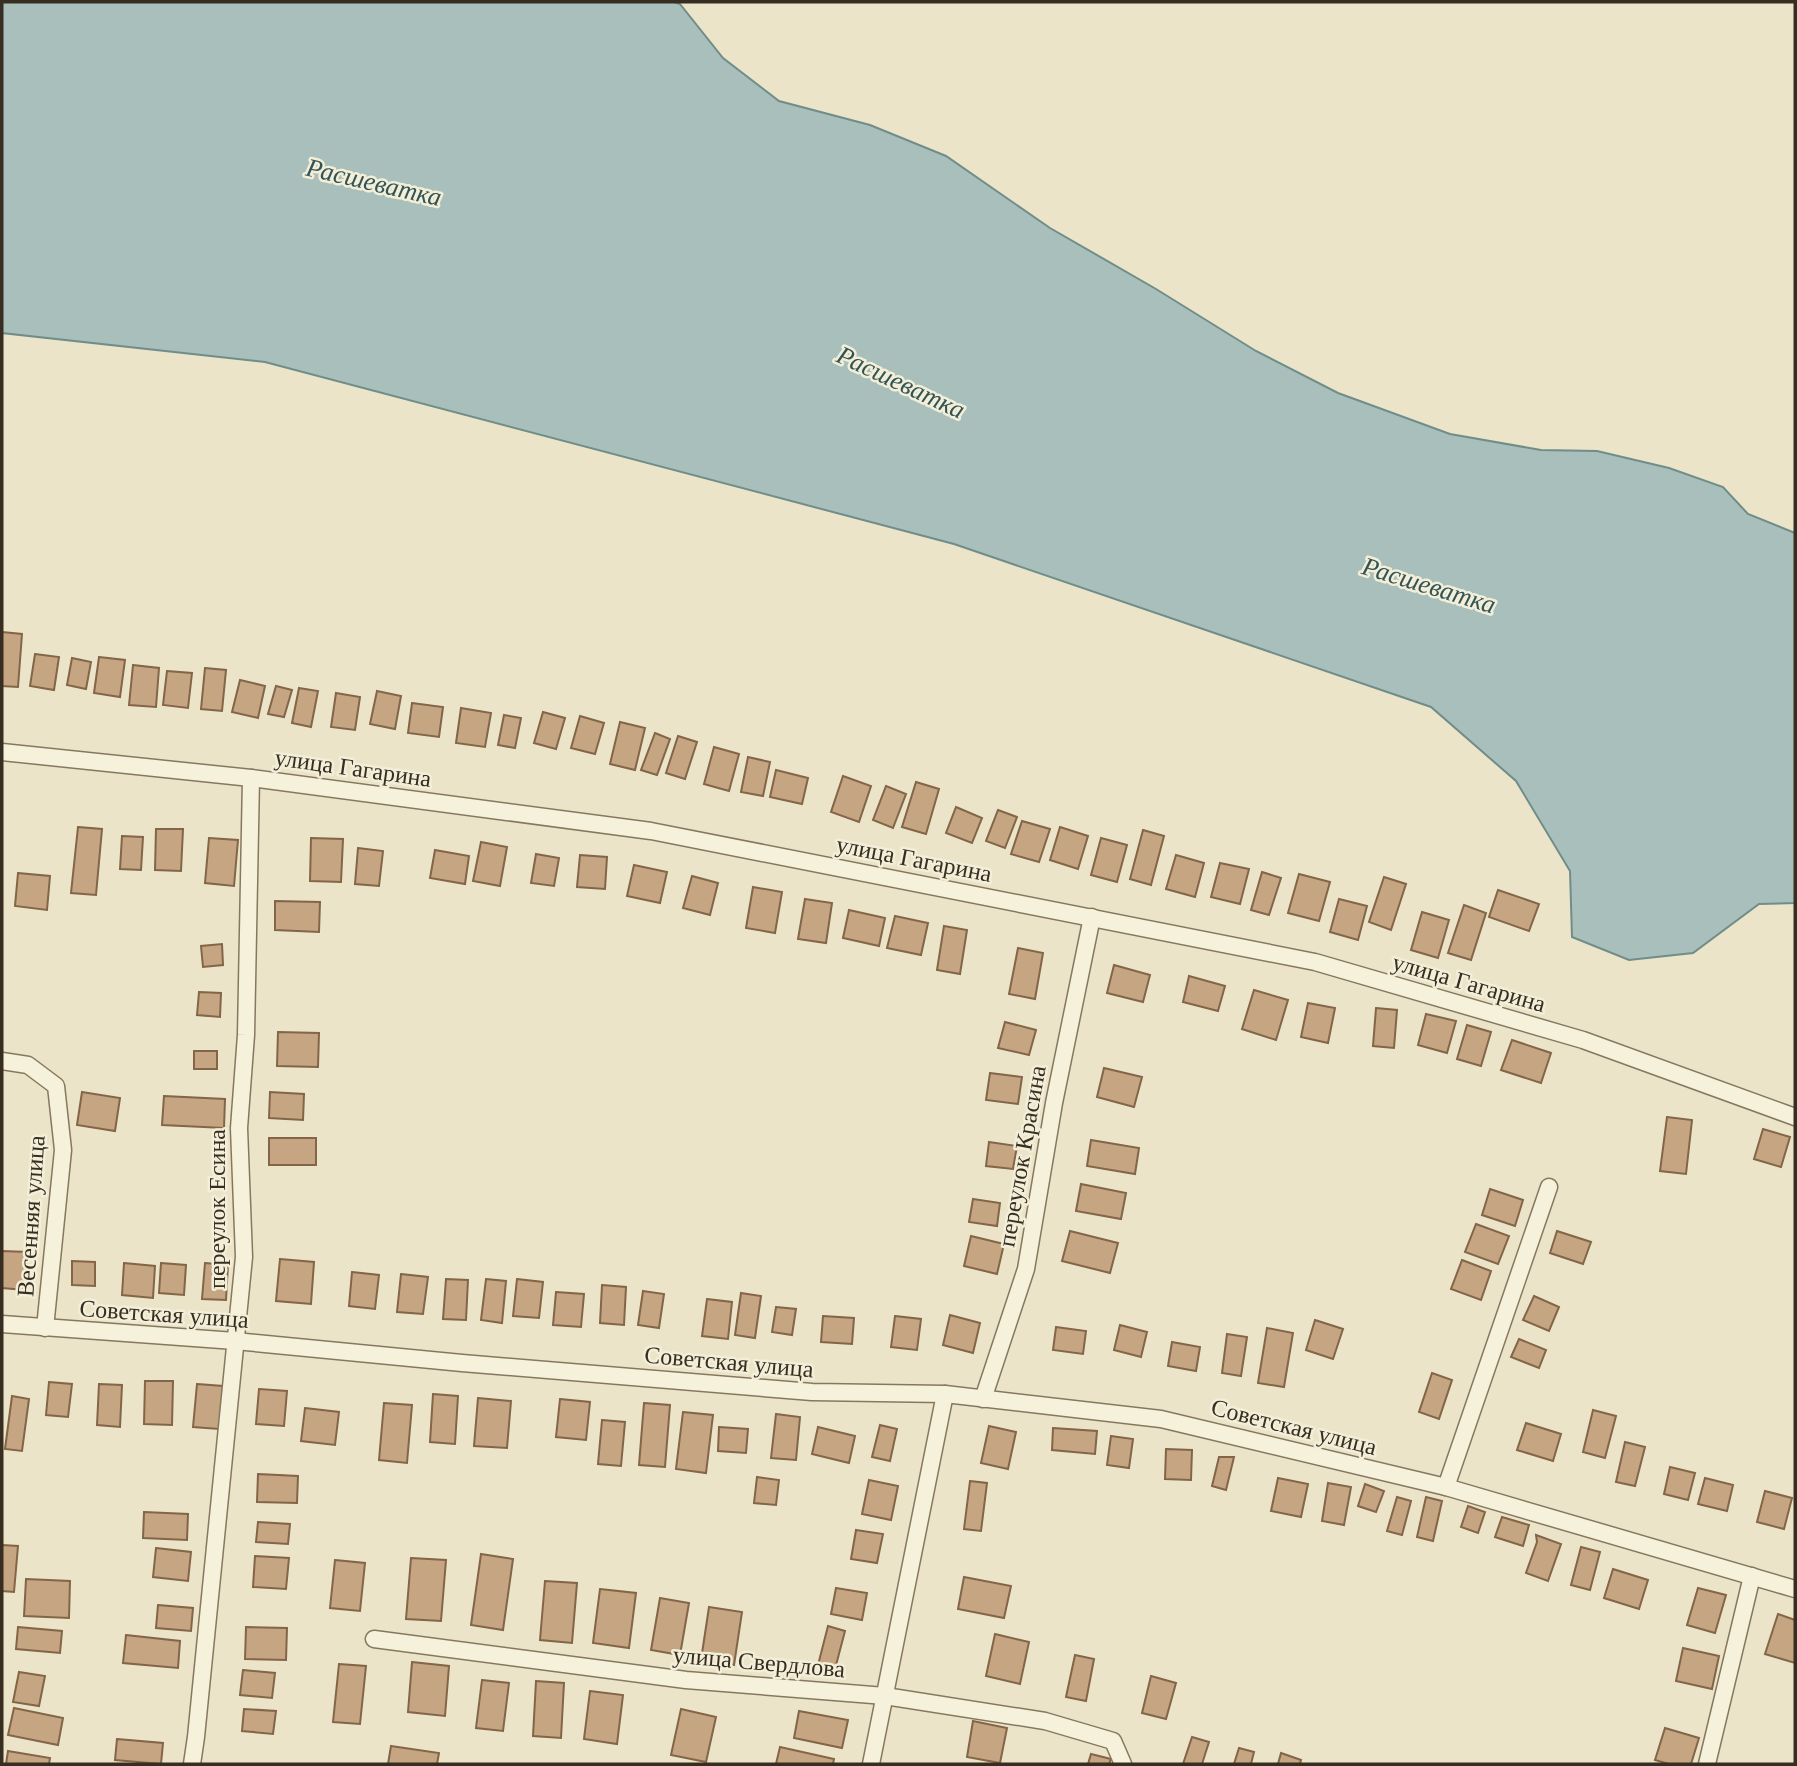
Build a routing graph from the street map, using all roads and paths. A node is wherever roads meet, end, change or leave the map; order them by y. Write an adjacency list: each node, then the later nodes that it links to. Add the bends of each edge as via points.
1 (2, 752): 2 (street, улица Гагарина)
2 (251, 778): 3 (street, улица Гагарина, via 651,831); 9 (street, переулок Есина, via 246,1035 239,1128 243,1257)
3 (1092, 917): 5 (street, улица Гагарина, via 1315,962 1583,1040); 11 (street, переулок Красина, via 1026,1269)
4 (2, 1061): 8 (street, Весенняя улица, via 27,1065 56,1086 63,1150)
5 (1795, 1117)
6 (1549, 1187): 12 (street)
7 (2, 1324): 8 (street, Советская улица)
8 (45, 1328): 9 (street, Советская улица)
9 (235, 1341): 10 (street, Советская улица, via 812,1392); 17 (street, переулок Есина)
10 (945, 1394): 11 (street, Советская улица); 16 (street)
11 (983, 1399): 12 (street, Советская улица, via 1161,1419)
12 (1446, 1488): 13 (street, Советская улица)
13 (1752, 1576): 14 (street, Советская улица); 20 (street)
14 (1795, 1589)
15 (374, 1639): 16 (street, улица Свердлова, via 687,1679)
16 (885, 1696): 18 (street); 19 (street, улица Свердлова, via 1045,1721 1113,1741)
17 (192, 1764)
18 (871, 1764)
19 (1123, 1764)
20 (1707, 1764)

